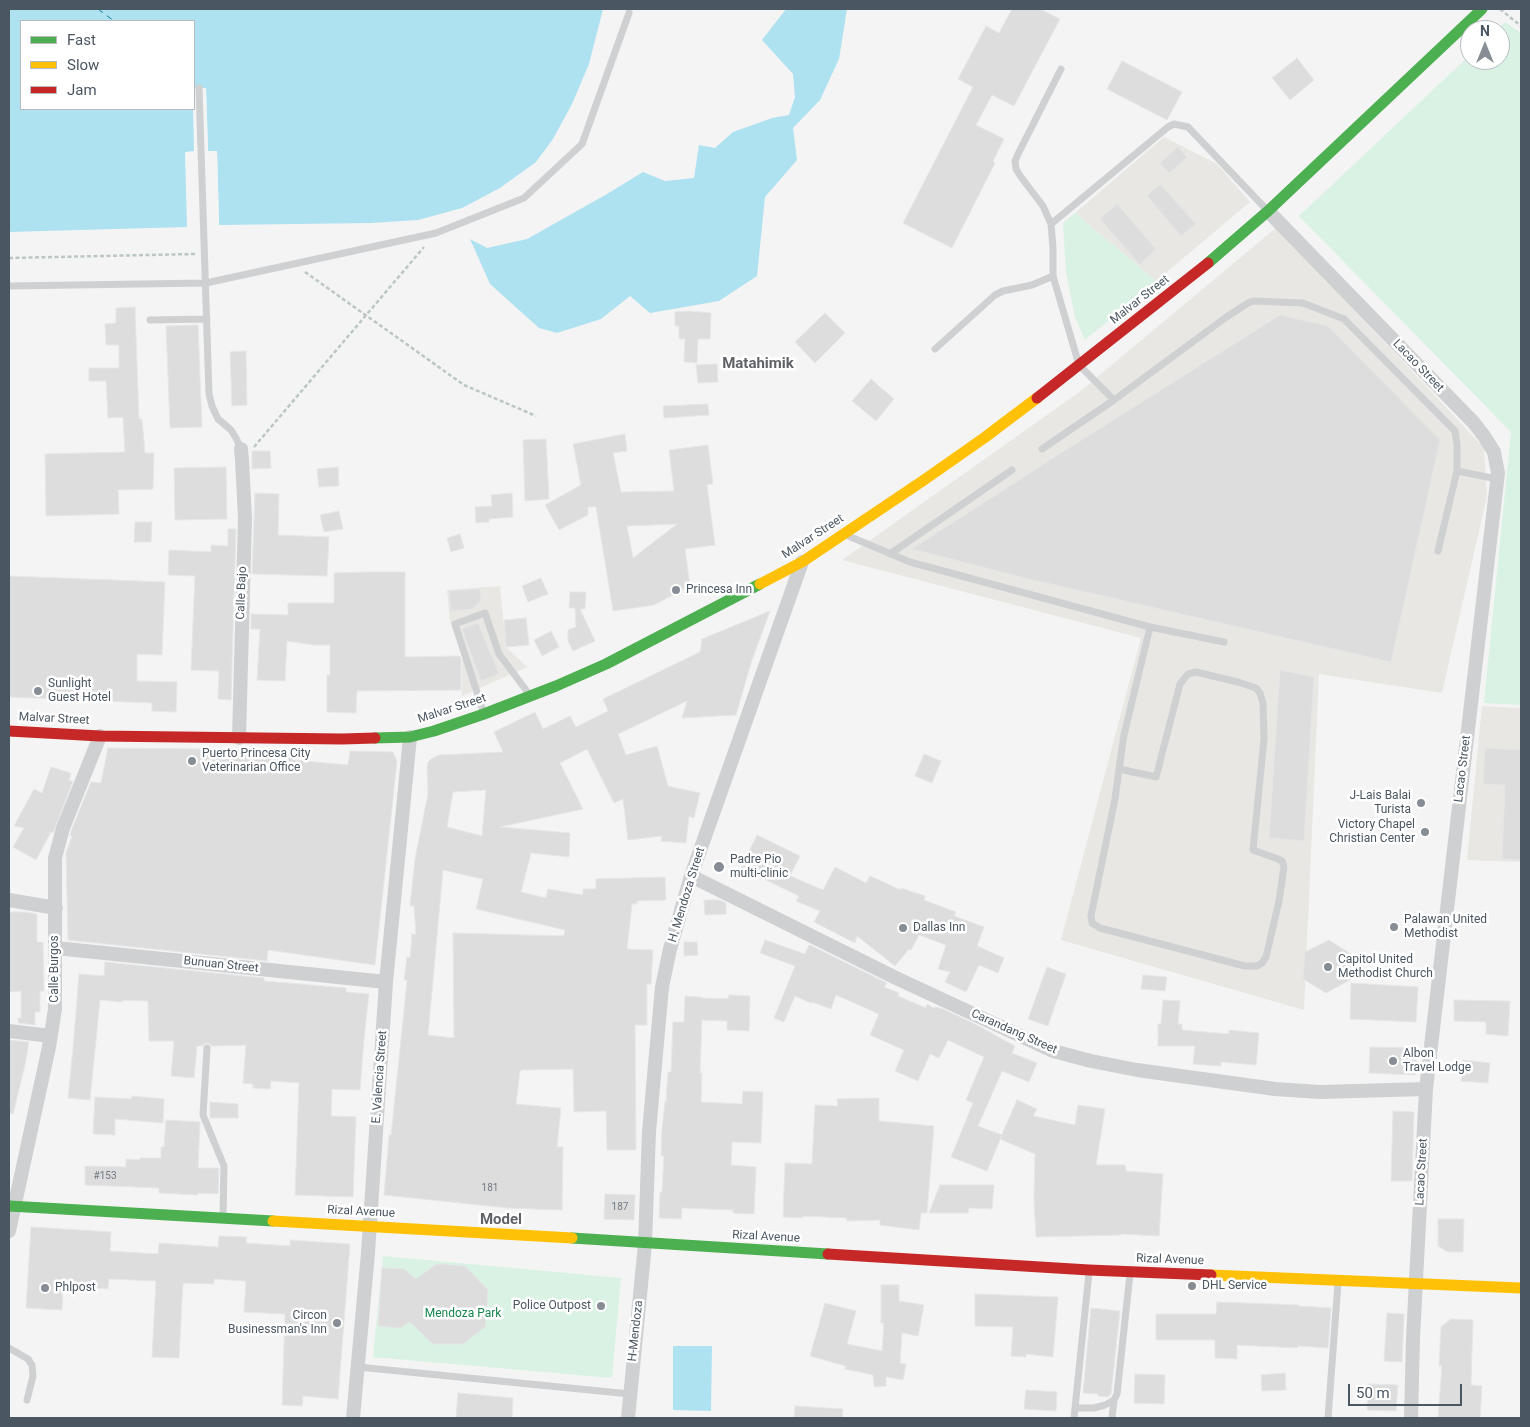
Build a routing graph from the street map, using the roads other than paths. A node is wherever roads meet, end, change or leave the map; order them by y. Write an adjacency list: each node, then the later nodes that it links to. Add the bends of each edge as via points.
1 (1482, 9): 5 (main road, Malvar Street)
2 (629, 13): 8 (lane, via 582,144 524,198 436,233)
3 (1061, 68): 6 (lane, via 1016,161 1016,169 1043,206)
4 (199, 88): 8 (lane)
5 (1268, 211): 6 (lane, via 1188,127 1174,124); 13 (main road, Malvar Street, via 1189,279); 19 (street, Lacao Street, via 1474,423 1494,452)
6 (1051, 224): 7 (lane)
7 (1053, 276): 12 (lane, via 1032,285 1003,291); 13 (lane)
8 (206, 283): 9 (lane); 10 (lane)
9 (9, 286)
10 (207, 319): 11 (lane); 16 (lane, via 212,406 218,419 236,438)
11 (150, 320)
12 (935, 349)
13 (1079, 365): 14 (lane); 20 (main road, Malvar Street, via 984,438)
14 (1114, 400): 15 (lane); 18 (lane, via 1248,303 1303,303 1344,319 1455,431)
15 (1042, 449)
16 (241, 454): 31 (street, Calle Bajo, via 245,518)
17 (1012, 470): 22 (lane)
18 (1457, 471): 19 (lane); 21 (lane)
19 (1497, 479): 41 (street, Lacao Street)
20 (844, 534): 22 (lane); 23 (main road, Malvar Street)
21 (1438, 551)
22 (890, 554): 24 (lane)
23 (802, 562): 26 (main road, Malvar Street, via 606,664); 33 (street, H. Mendoza Street)
24 (1150, 627): 25 (lane); 32 (lane)
25 (1224, 642)
26 (530, 696): 27 (main road, Malvar Street); 27 (lane, via 499,654 485,613 455,624)
27 (484, 714): 30 (main road, Malvar Street)
28 (9, 731): 29 (main road, Malvar Street)
29 (100, 736): 31 (main road, Malvar Street); 35 (street, Calle Burgos, via 57,847)
30 (410, 737): 31 (main road, Malvar Street); 37 (street, E. Valencia Street)
31 (239, 738)
32 (1119, 769): 32 (lane, via 1156,777 1180,684 1188,674 1196,672 1238,682 1256,688 1260,693 1264,739 1253,850 1282,861 1284,867 1279,901 1262,963 1245,966 1100,928 1092,923)
33 (691, 876): 41 (street, Carandang Street, via 896,978 1053,1051 1137,1070 1275,1089 1320,1092); 46 (street, H. Mendoza Street, via 662,987 649,1132)
34 (9, 900): 35 (street)
35 (56, 908): 36 (street, Calle Burgos)
36 (56, 948): 37 (street, Bunuan Street); 39 (street, Calle Burgos, via 55,1009)
37 (386, 982): 44 (street, E. Valencia Street)
38 (9, 1031): 39 (street)
39 (50, 1036): 42 (street, Calle Burgos)
40 (207, 1048): 43 (lane, via 203,1115 224,1166)
41 (1426, 1089): 50 (street, Lacao Street)
42 (12, 1207): 43 (main road, Rizal Avenue); 45 (street, Calle Burgos)
43 (222, 1218): 44 (main road, Rizal Avenue)
44 (370, 1226): 46 (main road, Rizal Avenue); 53 (street, E. Valencia Street)
45 (9, 1231)
46 (645, 1244): 47 (main road, Rizal Avenue); 54 (street, H-Mendoza)
47 (1089, 1270): 48 (main road, Rizal Avenue); 57 (lane)
48 (1130, 1272): 49 (main road, Rizal Avenue); 56 (lane)
49 (1338, 1280): 50 (main road, Rizal Avenue); 62 (lane)
50 (1417, 1283): 51 (main road, Rizal Avenue); 63 (street, Lacao Street)
51 (1521, 1288)
52 (9, 1348): 55 (lane, via 32,1365)
53 (358, 1367): 54 (lane); 58 (street, E. Valencia Street)
54 (630, 1394): 59 (street, H-Mendoza)
55 (28, 1400)
56 (1114, 1400): 57 (lane, via 1105,1406); 61 (lane)
57 (1075, 1408): 60 (lane)
58 (352, 1418)
59 (628, 1418)
60 (1074, 1418)
61 (1112, 1418)
62 (1328, 1418)
63 (1411, 1418)

